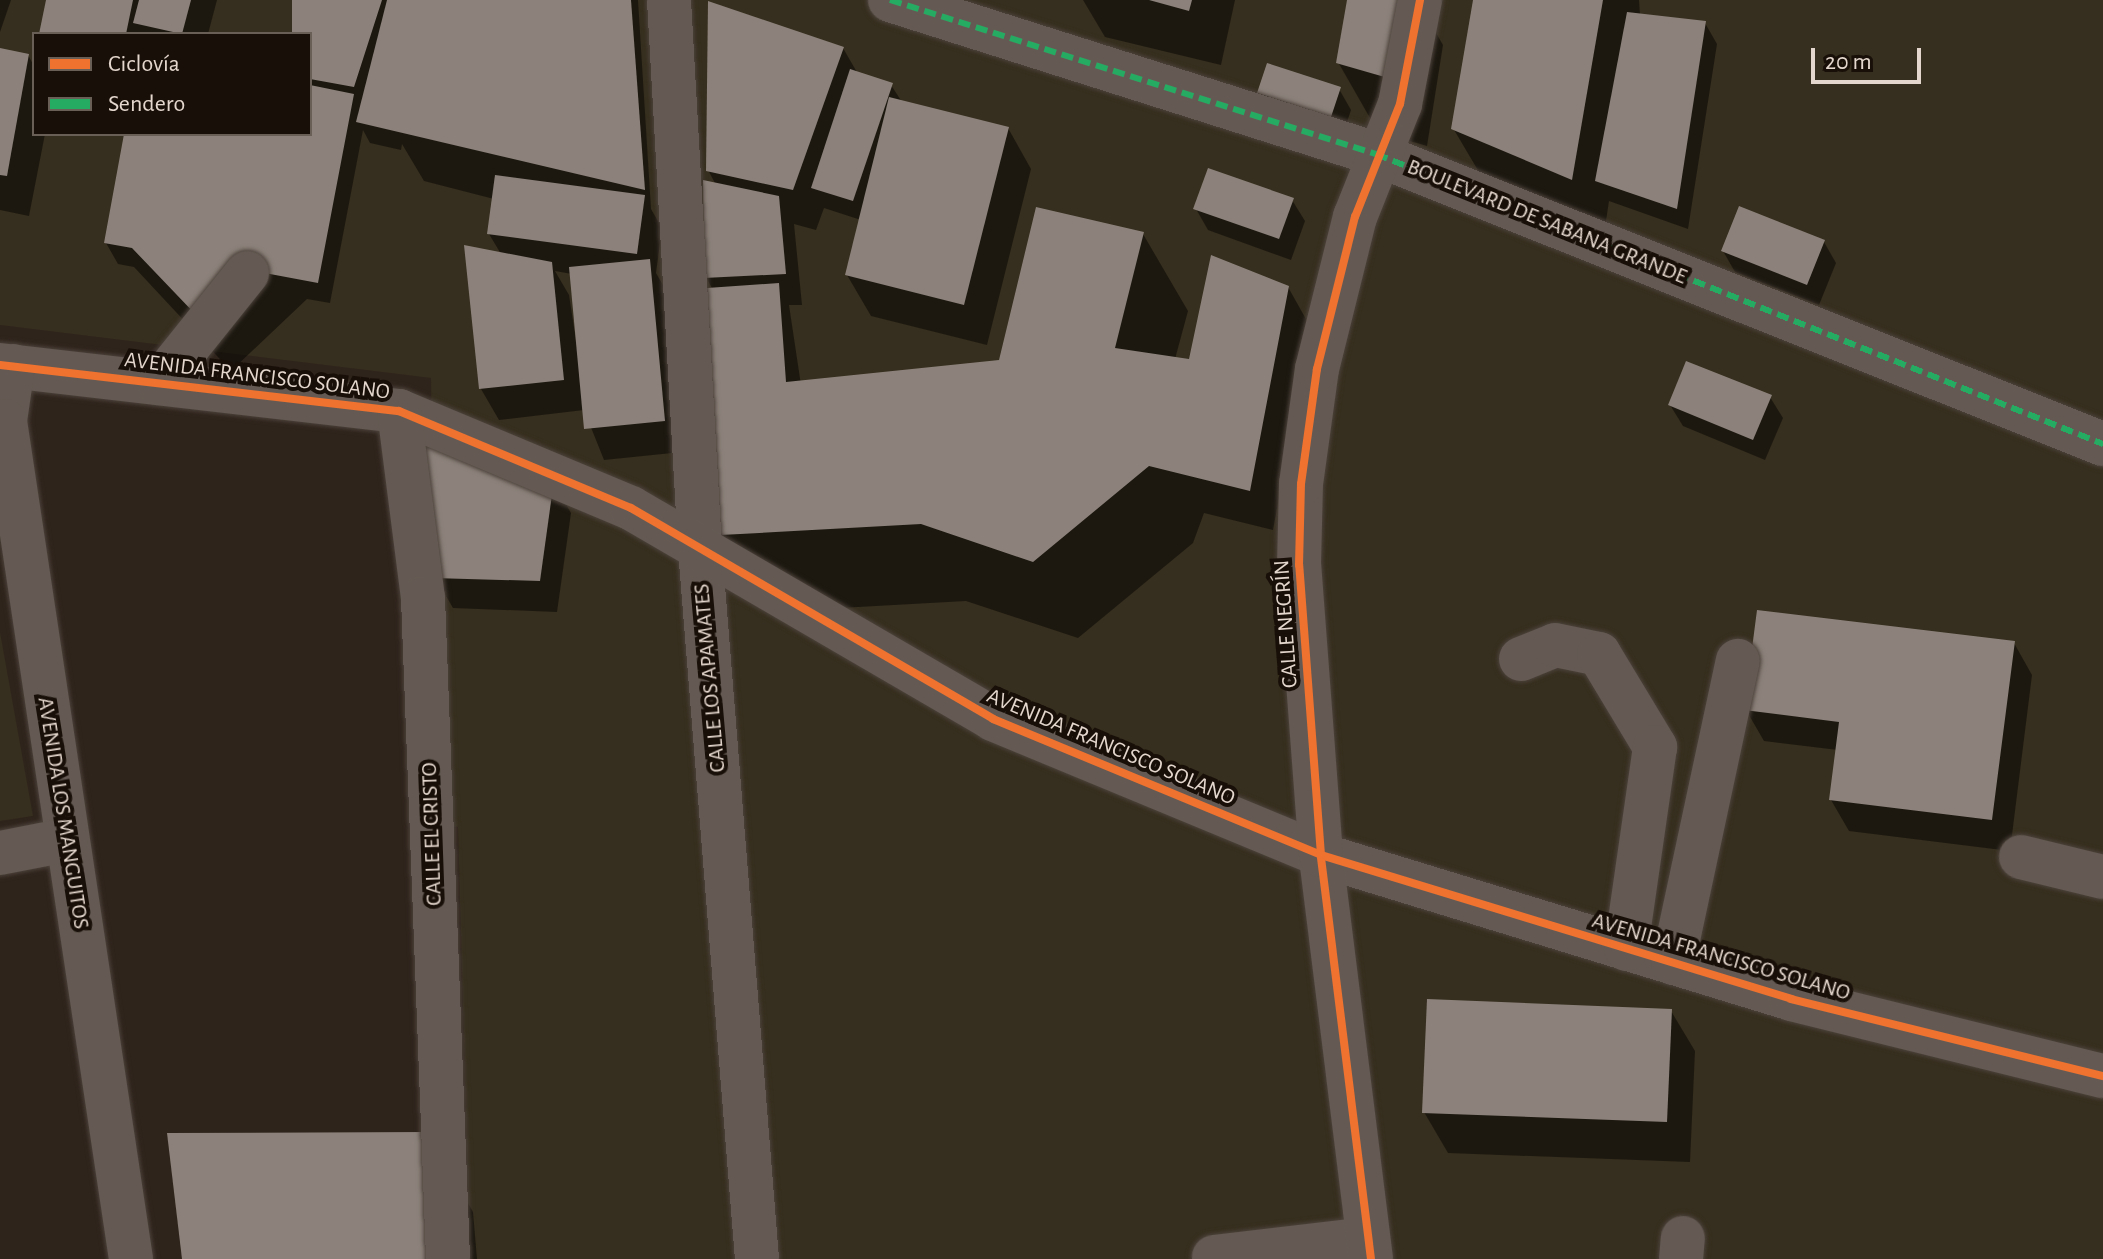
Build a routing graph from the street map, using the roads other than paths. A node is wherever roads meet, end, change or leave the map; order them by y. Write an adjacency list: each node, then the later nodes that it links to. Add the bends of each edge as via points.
1 (669, 0): 10 (street, CALLE LOS APAMATES)
2 (890, 0): 4 (street, BOULEVARD DE SABANA GRANDE)
3 (1420, 0): 4 (street, CALLE NEGRÍN, via 1400,104)
4 (1376, 154): 9 (street, BOULEVARD DE SABANA GRANDE); 15 (street, CALLE NEGRÍN, via 1317,369 1301,484 1299,565)
5 (247, 273): 7 (street)
6 (6, 366): 7 (street, AVENIDA FRANCISCO SOLANO); 13 (street, AVENIDA LOS MANGUITOS, via 5,421)
7 (159, 383): 8 (street, AVENIDA FRANCISCO SOLANO)
8 (399, 411): 10 (street, AVENIDA FRANCISCO SOLANO, via 579,483); 24 (street, CALLE EL CRISTO, via 423,598)
9 (2103, 444)
10 (700, 549): 15 (street, AVENIDA FRANCISCO SOLANO, via 993,719); 25 (street, CALLE LOS APAMATES)
11 (1521, 659): 18 (street, via 1555,645 1599,654 1655,747)
12 (1738, 661): 19 (street)
13 (66, 840): 14 (street); 23 (street, AVENIDA LOS MANGUITOS)
14 (0, 853)
15 (1321, 855): 18 (street, AVENIDA FRANCISCO SOLANO); 21 (street, CALLE NEGRÍN)
16 (2021, 857): 17 (street)
17 (2103, 877)
18 (1626, 949): 19 (street, AVENIDA FRANCISCO SOLANO)
19 (1673, 963): 20 (street, AVENIDA FRANCISCO SOLANO)
20 (2103, 1076)
21 (1369, 1249): 22 (street)
22 (1214, 1257)
23 (131, 1259)
24 (448, 1259)
25 (757, 1259)

